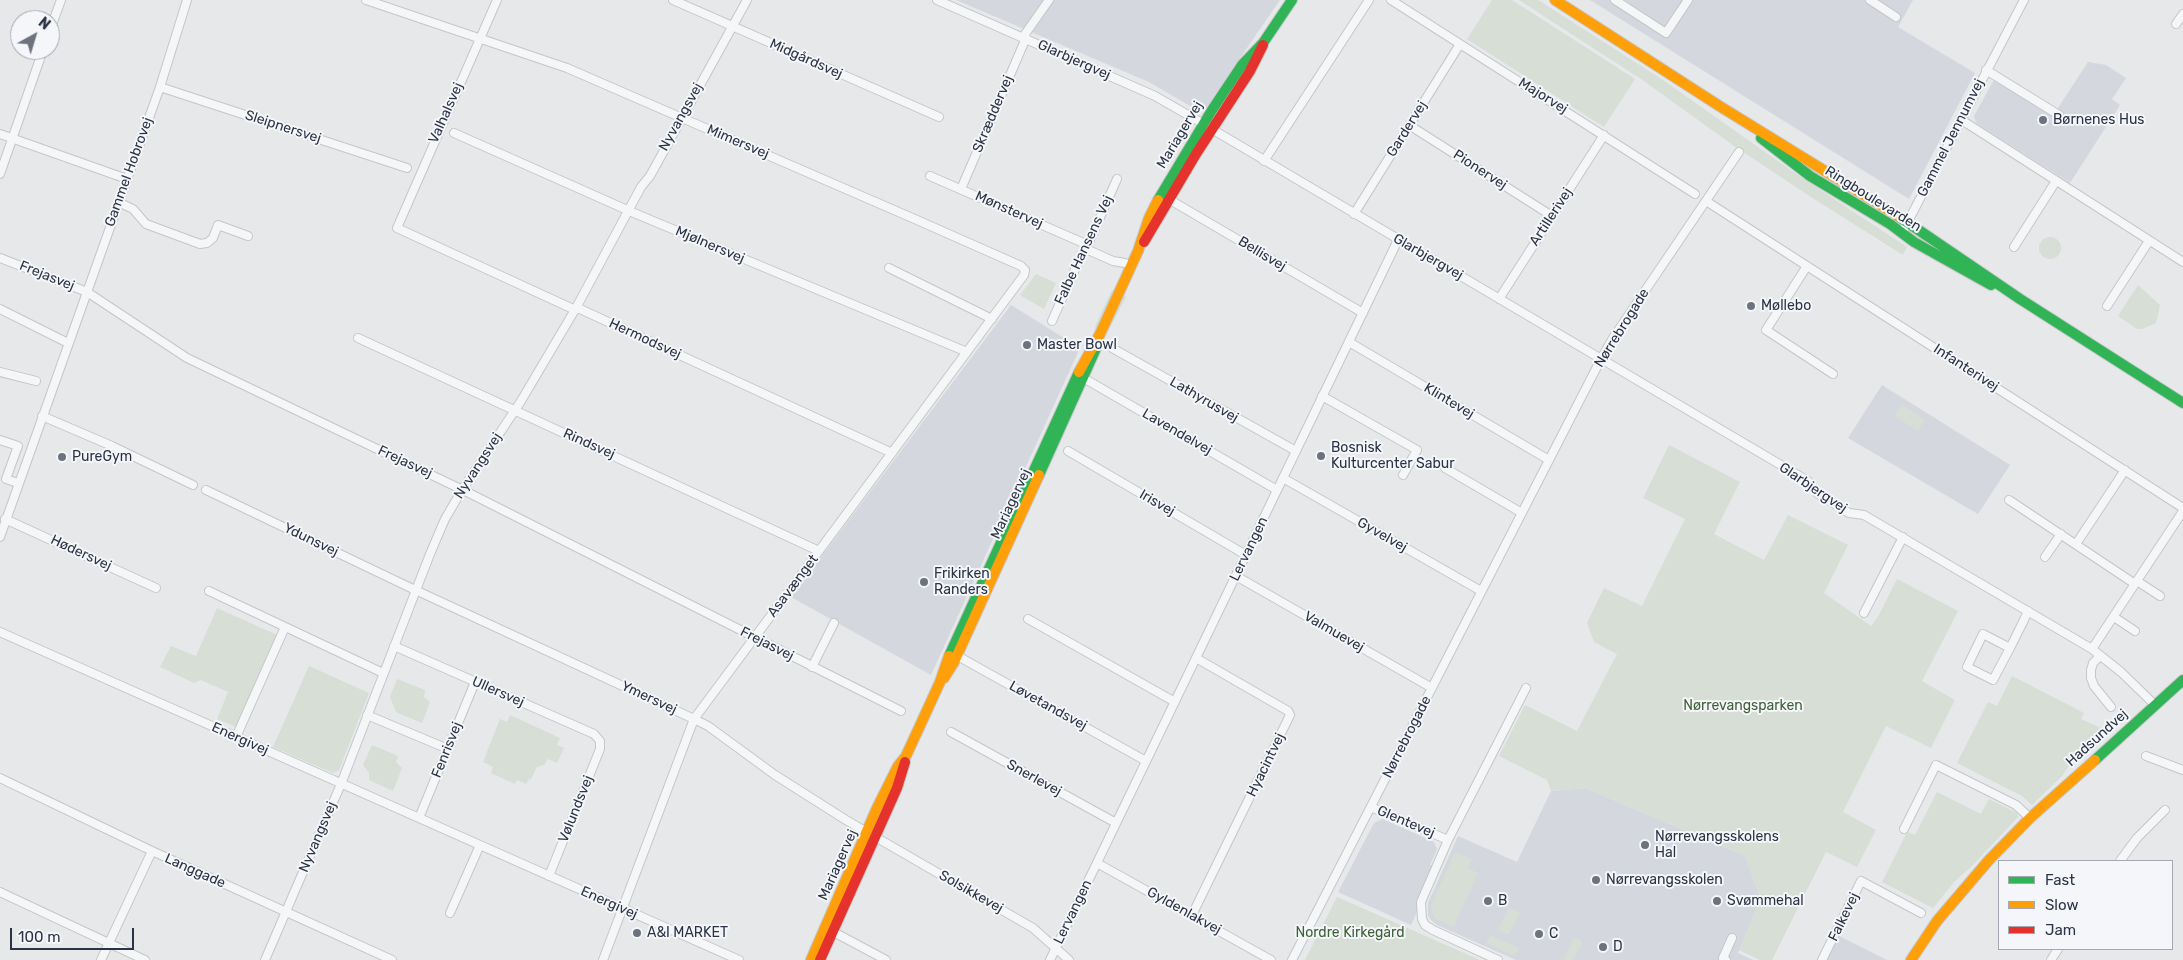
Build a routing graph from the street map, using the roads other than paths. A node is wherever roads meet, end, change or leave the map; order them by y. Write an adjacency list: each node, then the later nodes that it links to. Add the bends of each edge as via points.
1 (187, 0): 25 (street, Gammel Hobrovej)
2 (366, 0): 20 (street, Mimersvej)
3 (497, 0): 20 (street, Valhalsvej)
4 (673, 0): 19 (street, Midgårdsvej)
5 (746, 0): 19 (street, Nyvangsvej)
6 (937, 0): 21 (street, Glarbjergvej)
7 (1049, 0): 21 (street, Skræddervej)
8 (1369, 0): 38 (street)
9 (1392, 0): 22 (street, Majorvej)
10 (1555, 0): 26 (street, Ringboulevarden)
11 (1615, 0): 12 (street, via 1666,33)
12 (1688, 0)
13 (1870, 0): 17 (street)
14 (2024, 0): 24 (street, Gammel Jennumvej)
15 (1292, 1): 32 (street, Mariagervej, via 1263,43 1250,70)
16 (2183, 14): 18 (street)
17 (1896, 17)
18 (2176, 24)
19 (732, 26): 28 (street, Midgårdsvej); 29 (street, Nyvangsvej)
20 (479, 38): 29 (street, Mimersvej, via 567,68); 54 (street, Valhalsvej)
21 (1025, 38): 32 (street, Glarbjergvej, via 1155,96); 45 (street, Skræddervej)
22 (1460, 44): 31 (street, Gardervej); 35 (street, Majorvej)
23 (39, 60): 36 (street)
24 (1986, 70): 27 (street, Gammel Jennumvej); 30 (street, Gammel Jennumvej)
25 (160, 86): 39 (street, Sleipnersvej); 42 (street, Gammel Hobrovej)
26 (1721, 107): 53 (street, Ringboulevarden); 55 (street, Ringboulevarden, via 1810,176)
27 (2059, 115)
28 (939, 116)
29 (681, 117): 50 (street, Nyvangsvej); 64 (street, Mimersvej)
30 (1960, 119): 44 (street); 53 (street, Gammel Jennumvej)
31 (1409, 125): 51 (street, Gardervej); 52 (street, Pionervej)
32 (1207, 126): 38 (street, Glarbjergvej); 47 (street, Mariagervej)
33 (454, 133): 50 (street, Mjølnersvej)
34 (0, 134): 36 (street)
35 (1604, 135): 46 (street, Majorvej); 52 (street, Artillerivej)
36 (12, 138): 40 (street); 42 (street)
37 (1739, 152): 48 (street, Nørrebrogade)
38 (1264, 161): 51 (street, Glarbjergvej)
39 (407, 168)
40 (0, 174)
41 (930, 176): 45 (street, Mønstervej)
42 (127, 179): 49 (street, Gammel Hobrovej)
43 (1117, 179): 59 (street, Falbe Hansens Vej)
44 (2056, 181): 58 (street); 60 (street)
45 (961, 189): 59 (street, Mønstervej)
46 (1694, 194)
47 (1165, 198): 73 (street, Bellisvej); 84 (street, Mariagervej, via 1149,218 1138,251 1100,334 1098,346)
48 (1706, 201): 65 (street, Infanterivej); 81 (street, Nørrebrogade)
49 (118, 202): 56 (street, via 133,209 146,224 200,244 213,238 218,225); 67 (street, Gammel Hobrovej)
50 (629, 211): 71 (street, Nyvangsvej); 80 (street, Mjølnersvej)
51 (1354, 214): 57 (street, Glarbjergvej)
52 (1552, 216): 68 (street, Artillerivej)
53 (1908, 223): 55 (street, Gammel Jennumvej); 69 (street, Ringboulevarden)
54 (397, 228): 71 (street, Hermodsvej)
55 (1902, 233): 69 (street, Ringboulevarden)
56 (248, 236)
57 (1398, 240): 68 (street, Glarbjergvej); 73 (street, Lervangen)
58 (2149, 241): 62 (street); 70 (street)
59 (1088, 247): 63 (street, Mønstervej, via 1113,261); 75 (street, Falbe Hansens Vej)
60 (2014, 247)
61 (0, 258): 67 (street, Frejasvej)
62 (2183, 262)
63 (1125, 263)
64 (1021, 266): 74 (street, Asavænget, via 1025,270 1024,275)
65 (1807, 266): 83 (street, via 1766,330); 96 (street, Infanterivej)
66 (889, 268): 74 (street)
67 (86, 292): 78 (street, Gammel Hobrovej); 102 (street, Frejasvej, via 187,358)
68 (1499, 299): 81 (street, Glarbjergvej)
69 (2020, 299): 87 (street, Ringboulevarden)
70 (2107, 306)
71 (576, 308): 88 (street, Nyvangsvej); 93 (street, Hermodsvej)
72 (0, 309): 78 (street)
73 (1362, 313): 77 (street, Lervangen)
74 (992, 319): 80 (street, Asavænget)
75 (1052, 321)
76 (358, 338): 88 (street, Rindsvej)
77 (1349, 342): 86 (street, Lervangen); 94 (street, Klintevej)
78 (68, 343): 89 (street, Gammel Hobrovej)
79 (1112, 348): 92 (street, Lathyrusvej)
80 (967, 352): 93 (street, Asavænget)
81 (1601, 359): 94 (street, Nørrebrogade); 110 (street, Glarbjergvej, via 1808,481 1817,493 1849,513 1864,515)
82 (0, 372): 85 (street)
83 (1833, 374)
84 (1081, 376): 103 (street, Lavendelvej); 134 (street, Mariagervej)
85 (36, 381)
86 (1322, 396): 92 (street, Lervangen); 97 (street, via 1418,450)
87 (2183, 404)
88 (514, 411): 102 (street, Nyvangsvej); 112 (street, Rindsvej)
89 (42, 416): 99 (street, Gammel Hobrovej); 100 (street)
90 (0, 440): 99 (street, via 18,446 6,479)
91 (1068, 452): 113 (street, Irisvej)
92 (1296, 452): 98 (street, Lervangen)
93 (892, 453): 112 (street, Asavænget)
94 (1549, 460): 106 (street, Nørrebrogade)
95 (1445, 468): 106 (street)
96 (2125, 470): 105 (street, Infanterivej); 111 (street)
97 (1403, 475)
98 (1283, 478): 103 (street, Lervangen); 120 (street, Gyvelvej)
99 (18, 483): 107 (street, Gammel Hobrovej)
100 (193, 485)
101 (206, 490): 118 (street, Ydunsvej)
102 (462, 490): 118 (street, Nyvangsvej, via 445,519); 130 (street, Frejasvej)
103 (1277, 490): 113 (street, Lervangen)
104 (2010, 500): 108 (street)
105 (2183, 510): 116 (street)
106 (1522, 513): 120 (street, Nørrebrogade)
107 (5, 519): 109 (street, Gammel Hobrovej); 117 (street, Hødersvej)
108 (2061, 534): 111 (street); 114 (street)
109 (0, 537)
110 (1903, 538): 122 (street, Glarbjergvej); 123 (street)
111 (2076, 544): 116 (street)
112 (820, 551): 130 (street, Asavænget)
113 (1246, 555): 115 (street, Lervangen)
114 (2045, 557)
115 (1236, 576): 136 (street, Lervangen); 141 (street, Valmuevej)
116 (2136, 582): 121 (street); 124 (street)
117 (156, 588)
118 (416, 590): 131 (street, Nyvangsvej); 148 (street, Ymersvej)
119 (209, 592): 127 (street)
120 (1481, 592): 141 (street, Nørrebrogade)
121 (2160, 596)
122 (2028, 612): 132 (street); 133 (street, Glarbjergvej)
123 (1864, 613)
124 (2114, 617): 128 (street); 133 (street)
125 (1028, 619): 143 (street)
126 (834, 623): 137 (street)
127 (285, 627): 138 (street); 150 (street)
128 (2135, 631)
129 (0, 632): 150 (street, Energivej)
130 (755, 638): 137 (street, Frejasvej); 148 (street, Asavænget)
131 (394, 646): 138 (street, Nyvangsvej); 140 (street, Ullersvej)
132 (2010, 648): 132 (street, via 1984,634 1967,666 1993,680)
133 (2092, 649): 135 (street, Glarbjergvej)
134 (954, 653): 154 (street, Løvetandsvej); 164 (street, Mariagervej, via 950,670 940,682 906,756 889,784)
135 (2100, 656): 144 (street, Glarbjergvej); 145 (street, via 2093,663 2091,678)
136 (1196, 658): 143 (street, Lervangen); 176 (street, Hyacintvej, via 1290,715)
137 (812, 666): 146 (street, Frejasvej)
138 (383, 673): 147 (street, Nyvangsvej)
139 (2183, 680): 144 (street, Hadsundvej)
140 (475, 682): 151 (street, Ullersvej, via 594,734); 152 (street, Fenrisvej)
141 (1432, 688): 158 (street, Nørrebrogade)
142 (1526, 688): 165 (street)
143 (1175, 702): 154 (street, Lervangen)
144 (2155, 705): 161 (street, Hadsundvej)
145 (2111, 707)
146 (901, 710)
147 (367, 715): 152 (street); 157 (street, Nyvangsvej)
148 (694, 719): 164 (street, Ymersvej, via 775,775); 172 (street, Asavænget)
149 (951, 732): 162 (street, Snerlevej)
150 (236, 737): 157 (street, Energivej)
151 (600, 741): 170 (street, Vølundsvej, via 600,749)
152 (448, 749): 160 (street, Fenrisvej)
153 (2146, 756): 155 (street)
154 (1146, 761): 162 (street, Lervangen)
155 (2183, 770)
156 (0, 778): 167 (street, Langgade)
157 (341, 784): 160 (street, Energivej); 173 (street, Nyvangsvej)
158 (1371, 807): 165 (street, Glentevej); 193 (street, Nørrebrogade)
159 (2165, 810): 168 (street)
160 (419, 818): 166 (street, Energivej)
161 (2030, 818): 163 (street, via 2016,805 1936,765); 197 (street, Hadsundvej, via 1936,920)
162 (1116, 823): 169 (street, Lervangen)
163 (1904, 829)
164 (871, 834): 177 (street, Mariagervej); 180 (street, Solsikkevej, via 1033,928)
165 (1448, 840): 194 (street, Glentevej, via 1421,902 1422,919 1433,930)
166 (480, 845): 170 (street, Energivej); 174 (street)
167 (152, 852): 173 (street, Langgade); 179 (street)
168 (2121, 860)
169 (1097, 863): 176 (street, Gyldenlakvej); 180 (street, Lervangen)
170 (549, 876): 172 (street, Energivej)
171 (0, 892): 179 (street)
172 (622, 908): 185 (street, Asavænget); 186 (street, Energivej)
173 (285, 912): 183 (street, Nyvangsvej); 184 (street, Langgade)
174 (450, 913)
175 (1922, 913): 196 (street, Falkevej, via 1861,881)
176 (1192, 915): 192 (street, Gyldenlakvej)
177 (829, 929): 187 (street, Mariagervej); 188 (street, Mariagervej); 189 (street)
178 (1732, 938): 195 (street, via 1723,958)
179 (108, 943): 181 (street); 182 (street)
180 (1056, 948): 190 (street, Lervangen); 191 (street, Solsikkevej)
181 (101, 960)
182 (145, 960)
183 (265, 960)
184 (392, 960)
185 (603, 960)
186 (739, 960)
187 (811, 960)
188 (820, 960)
189 (886, 960)
190 (1050, 960)
191 (1069, 960)
192 (1271, 960)
193 (1292, 960)
194 (1498, 960)
195 (1726, 960)
196 (1822, 960)
197 (1911, 960)

